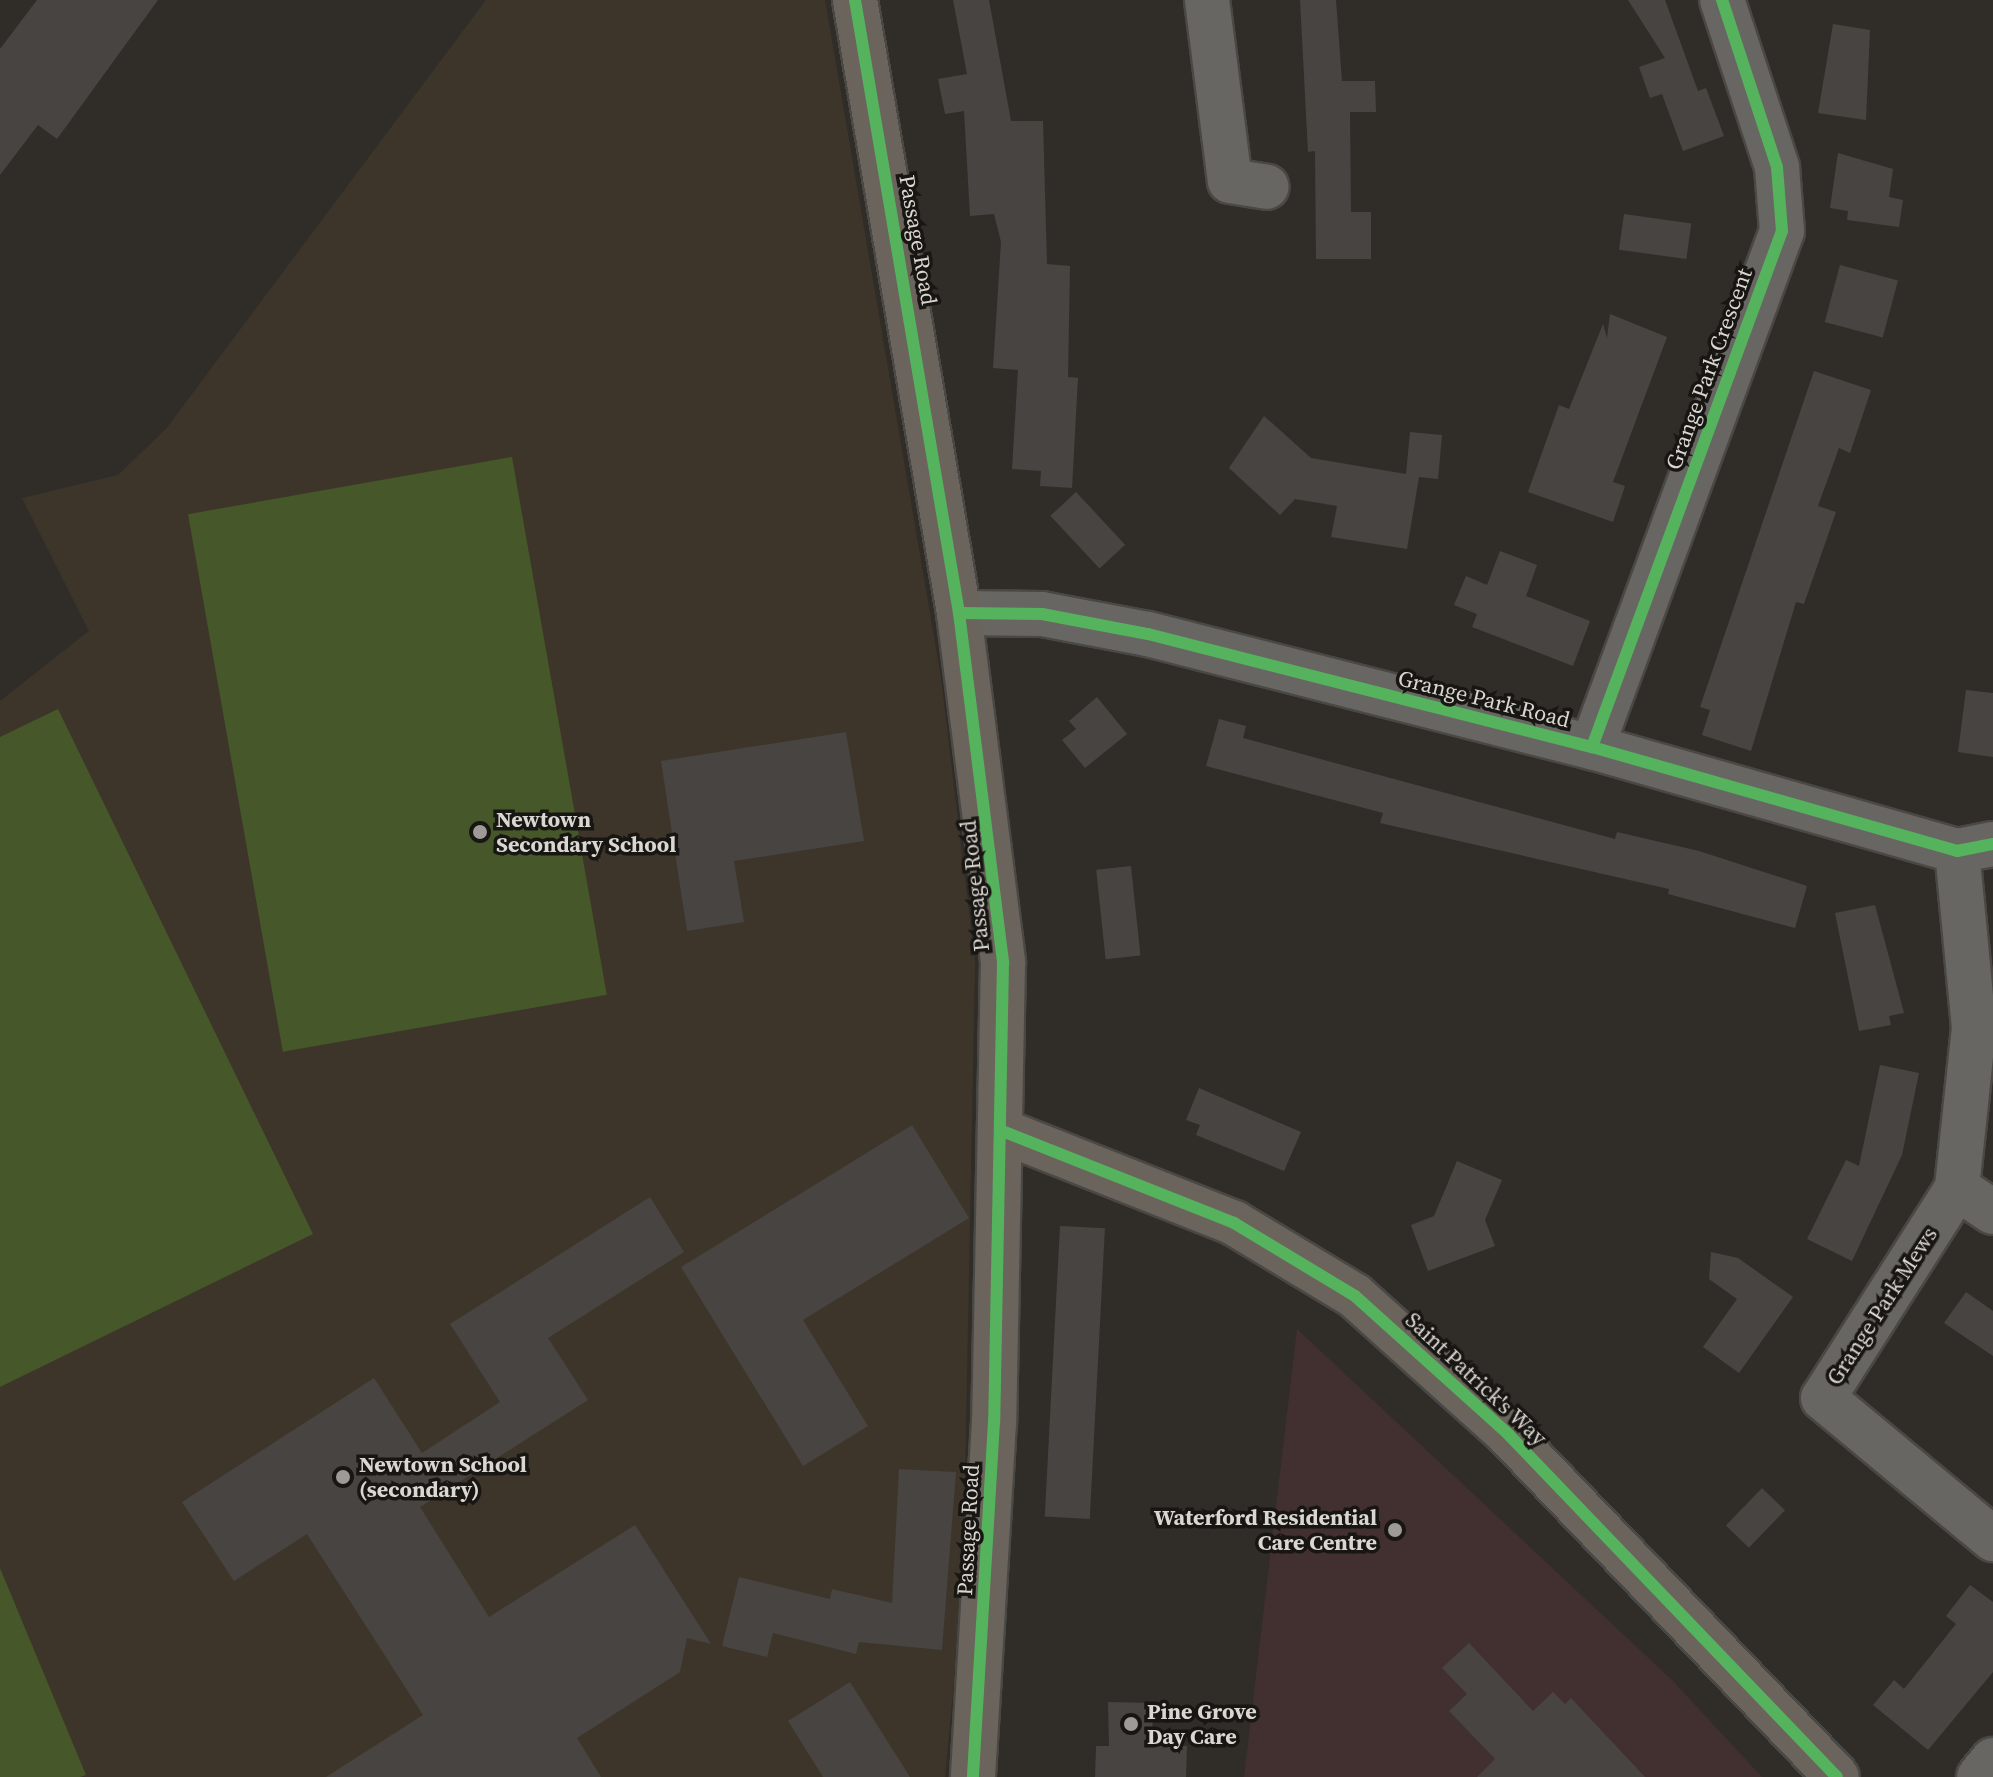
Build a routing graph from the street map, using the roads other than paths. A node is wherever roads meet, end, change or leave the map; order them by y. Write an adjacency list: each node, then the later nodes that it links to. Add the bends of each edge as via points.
1 (855, 0): 5 (main road, Passage Road)
2 (1207, 0): 4 (street, via 1230,181)
3 (1722, 0): 6 (street, Grange Park Crescent, via 1777,167 1782,231)
4 (1267, 187)
5 (959, 613): 6 (street, Grange Park Road, via 1087,621); 8 (main road, Passage Road, via 1003,962)
6 (1592, 747): 7 (street, Grange Park Road)
7 (1975, 847): 9 (street, via 1974,1028)
8 (1002, 1131): 13 (main road, Passage Road); 14 (main road, Saint Patrick's Way, via 1234,1223 1355,1296 1508,1434)
9 (1957, 1188): 10 (street); 11 (street, Grange Park Mews, via 1823,1398)
10 (1993, 1212)
11 (1993, 1539)
12 (1993, 1760): 15 (street)
13 (973, 1777)
14 (1837, 1777)
15 (1979, 1777)

